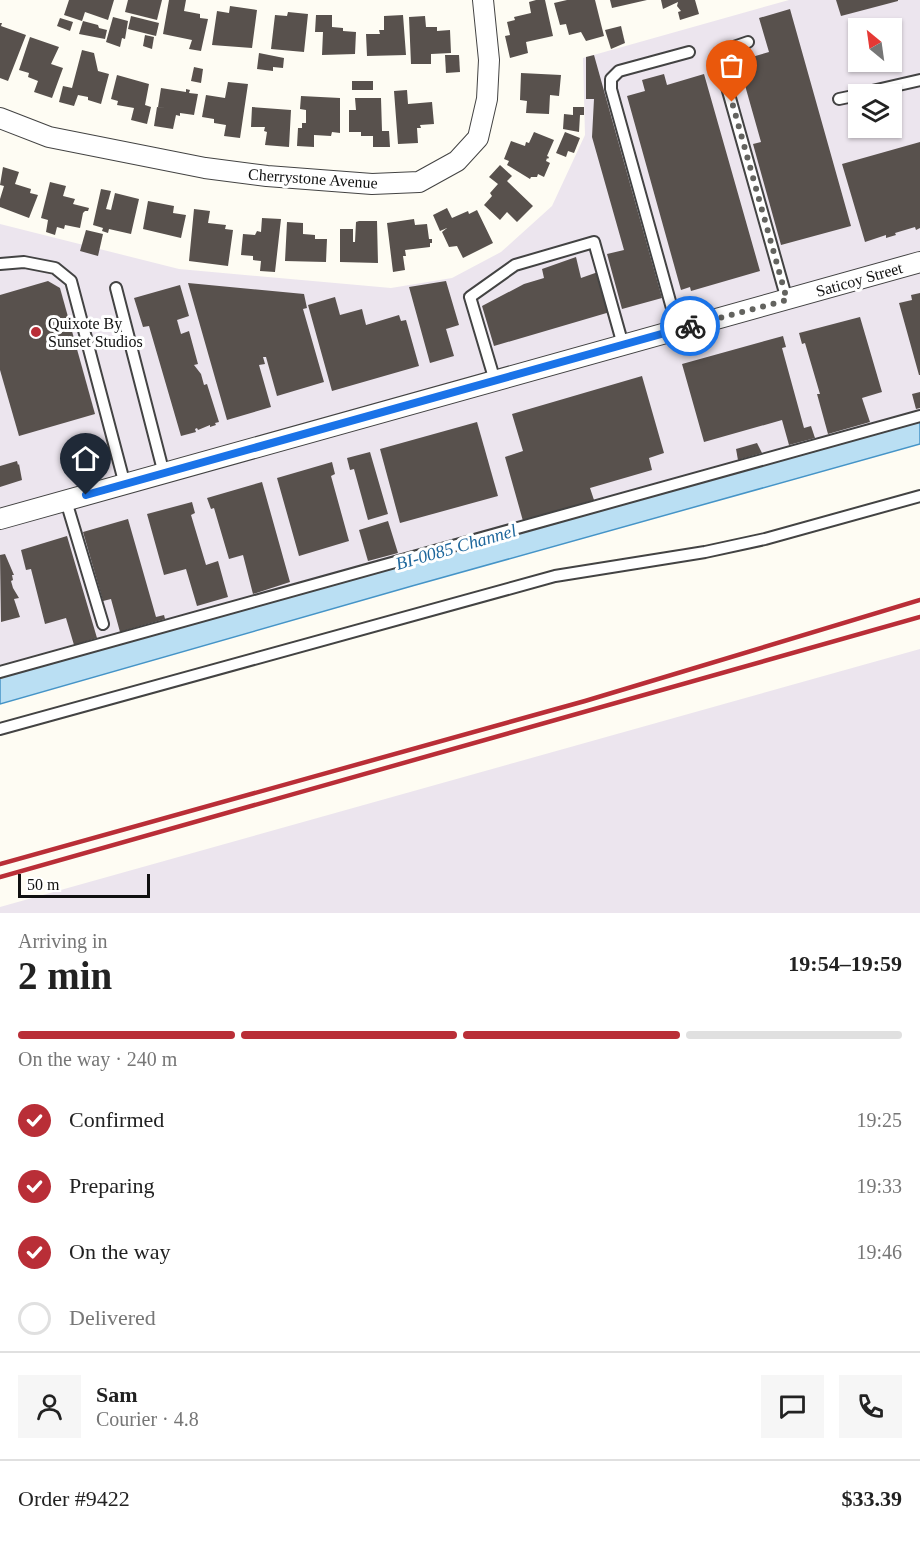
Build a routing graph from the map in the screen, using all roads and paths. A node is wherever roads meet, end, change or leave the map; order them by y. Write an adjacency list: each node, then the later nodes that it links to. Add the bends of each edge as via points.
1 (483, 0): 8 (street, Cherrystone Avenue, via 489,60 487,99 478,138 457,161 419,182 372,184 205,168 49,137)
2 (748, 42): 12 (lane, via 725,50 719,59)
3 (689, 52): 13 (lane, via 619,71 611,79)
4 (920, 80): 5 (lane)
5 (902, 84)
6 (848, 97): 7 (lane)
7 (839, 99)
8 (0, 118)
9 (920, 262): 12 (street, Saticoy Street)
10 (0, 264): 18 (lane, via 24,262 55,268 71,281)
11 (116, 288): 17 (lane)
12 (787, 300): 13 (street, Saticoy Street)
13 (678, 330): 14 (street, Saticoy Street)
14 (623, 345): 15 (street, Saticoy Street); 15 (lane, via 594,242 514,265 470,297)
15 (495, 381): 17 (street, Saticoy Street)
16 (920, 416): 23 (lane)
17 (164, 474): 18 (street, Saticoy Street)
18 (124, 484): 20 (street, Saticoy Street)
19 (920, 496): 24 (lane, via 765,539 555,576)
20 (66, 501): 21 (street, Saticoy Street); 22 (lane)
21 (0, 519)
22 (103, 624)
23 (0, 672)
24 (0, 729)

